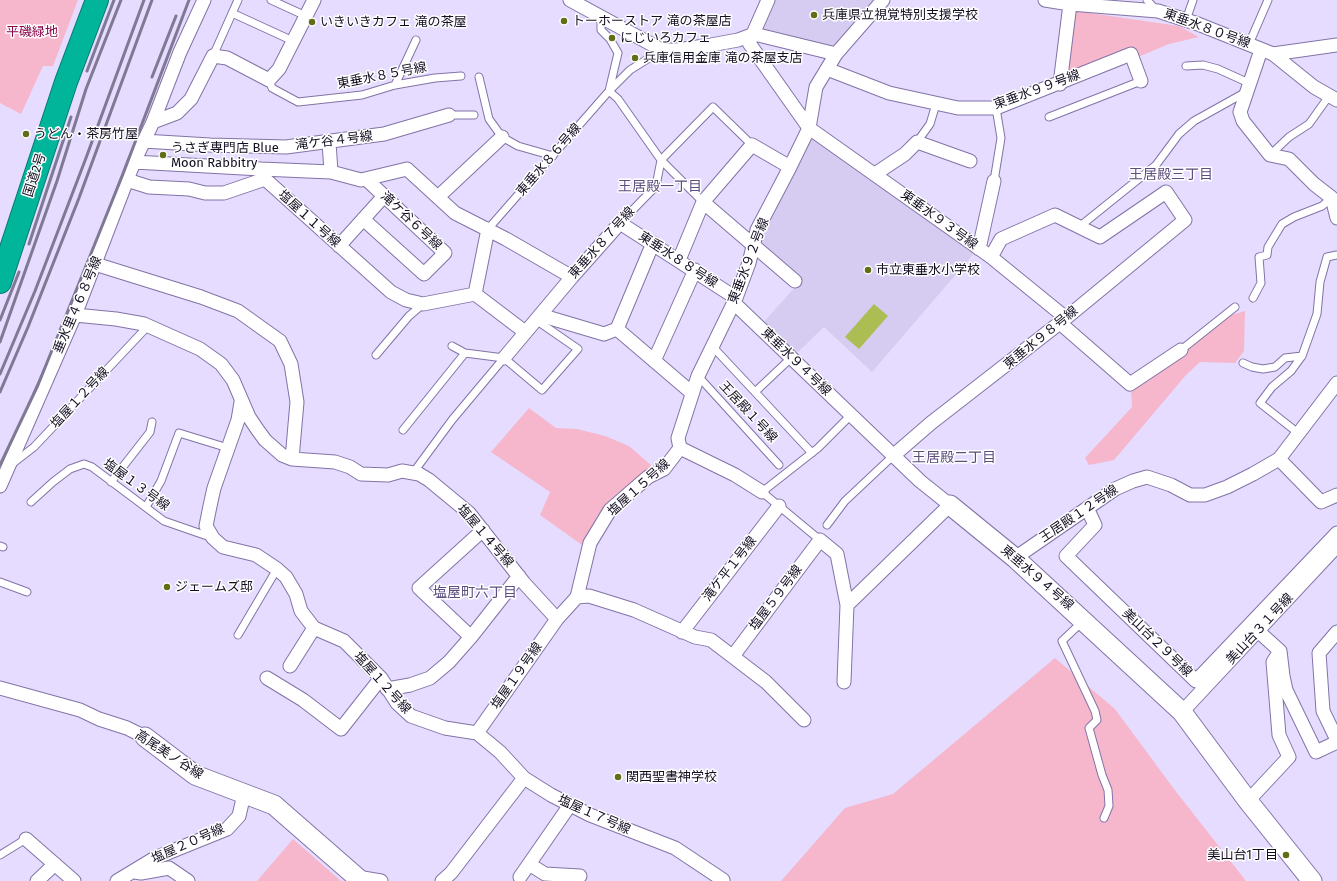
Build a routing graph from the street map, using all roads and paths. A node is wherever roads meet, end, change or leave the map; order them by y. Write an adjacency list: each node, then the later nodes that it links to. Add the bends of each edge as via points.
1 (96, 0): 84 (highway, 国道2号)
2 (204, 0): 45 (street, 垂水里４６８号線, via 180,52)
3 (238, 0): 16 (lane)
4 (271, 0): 17 (lane)
5 (314, 0): 17 (street)
6 (570, 0): 13 (street)
7 (768, 0): 20 (street)
8 (883, 0): 27 (street)
9 (1045, 0): 14 (street, 東垂水８０号線)
10 (1147, 0): 15 (lane)
11 (1194, 0): 19 (lane)
12 (1268, 0): 23 (lane)
13 (589, 4): 18 (street)
14 (1070, 4): 15 (street, 東垂水８０号線); 35 (street)
15 (1158, 11): 19 (street, 東垂水８０号線)
16 (232, 13): 22 (lane); 28 (lane)
17 (306, 16): 22 (street)
18 (601, 17): 25 (street); 38 (lane, via 601,30 618,53)
19 (1186, 20): 23 (street, 東垂水８０号線)
20 (754, 34): 25 (street, via 711,45); 27 (street); 46 (street, 東垂水９３号線, via 749,43)
21 (416, 40): 36 (lane)
22 (293, 41): 33 (street, via 279,69)
23 (1249, 44): 26 (street, 東垂水８０号線)
24 (1337, 45): 26 (street)
25 (662, 50): 38 (lane, 東垂水８６号線, via 630,70)
26 (1267, 52): 37 (street); 39 (street, 東垂水８０号線)
27 (836, 54): 30 (street, 東垂水９２号線)
28 (213, 56): 33 (street, via 227,58); 45 (street, via 191,99 177,113)
29 (1186, 66): 37 (lane, via 1203,65 1218,69)
30 (827, 69): 40 (street, 東垂水９９号線, via 889,93); 46 (street, 東垂水９２号線, via 816,87)
31 (461, 76): 36 (lane, 東垂水８５号線)
32 (479, 77): 47 (lane, via 489,119)
33 (269, 80): 36 (lane, 東垂水８５号線, via 272,88 298,102 362,95)
34 (1141, 81): 35 (street, 東垂水９９号線, via 1131,54); 44 (lane)
35 (1060, 84): 41 (street, 東垂水９９号線)
36 (395, 85)
37 (1250, 87): 52 (street, via 1240,112 1243,121); 71 (lane, via 1194,121 1179,134 1156,165)
38 (609, 91): 53 (lane, 東垂水８６号線); 54 (lane, via 618,99)
39 (1333, 98): 52 (lane, via 1309,124 1289,137)
40 (936, 104): 41 (street, 東垂水９９号線, via 958,108); 50 (lane, via 930,124)
41 (996, 108): 63 (lane, via 1001,138)
42 (449, 115): 43 (lane, 滝ケ谷４号線); 49 (street, 滝ケ谷４号線, via 384,134)
43 (474, 115)
44 (1049, 117)
45 (153, 122): 48 (street, 垂水里４６８号線)
46 (809, 128): 57 (street, 東垂水９２号線); 60 (street, 東垂水９３号線)
47 (502, 138): 53 (lane, via 518,146); 66 (street)
48 (143, 141): 49 (street, 滝ケ谷４号線, via 247,147); 56 (street, 垂水里４６８号線)
49 (329, 142): 58 (street)
50 (917, 142): 55 (street); 60 (street, via 905,154)
51 (752, 145): 54 (lane, via 713,107); 57 (street); 67 (street)
52 (1270, 155): 65 (street, via 1290,159 1314,184)
53 (553, 156): 72 (lane, 東垂水８６号線)
54 (661, 160): 67 (lane); 70 (lane, 東垂水８７号線, via 656,186)
55 (970, 161)
56 (134, 162): 59 (street); 62 (street, 垂水里４６８号線)
57 (790, 167): 75 (street, 東垂水９２号線, via 757,230)
58 (331, 172): 59 (street); 61 (street, via 360,180)
59 (263, 174): 62 (street, via 224,193 149,187); 74 (street, 塩屋１１号線)
60 (875, 174): 76 (street, 東垂水９３号線)
61 (366, 179): 64 (street, 滝ケ谷６号線); 66 (street, via 407,169)
62 (127, 180): 80 (street, 垂水里４６８号線)
63 (994, 181): 76 (street)
64 (384, 196): 69 (street); 69 (street, 滝ケ谷６号線, via 445,253 424,274)
65 (1334, 196): 68 (street); 86 (lane, via 1322,206 1282,224 1268,247 1267,255 1259,257 1261,283)
66 (438, 197): 72 (street, via 455,213)
67 (703, 202): 75 (street); 79 (street)
68 (1337, 218)
69 (363, 219): 74 (street)
70 (620, 223): 73 (street, 東垂水８８号線); 82 (street, 東垂水８７号線)
71 (1079, 227): 78 (street, via 1055,215 1001,239); 92 (street, 東垂水９８号線, via 1100,237 1166,192 1186,220)
72 (488, 229): 82 (street); 85 (street)
73 (653, 243): 79 (street, 東垂水８８号線); 94 (street)
74 (339, 246): 88 (street, 塩屋１１号線, via 391,292 406,300)
75 (753, 246): 83 (street); 87 (street, 東垂水９２号線)
76 (979, 249): 78 (street, 東垂水９３号線)
77 (1337, 255): 101 (lane, via 1327,257 1320,282 1317,314)
78 (991, 257): 92 (street, 東垂水９３号線)
79 (679, 260): 81 (street, 東垂水８８号線)
80 (95, 264): 90 (street, 垂水里４６８号線); 119 (street, via 238,311 280,341 291,364 297,402)
81 (695, 270): 87 (street, 東垂水８８号線); 104 (street)
82 (572, 277): 91 (street, 東垂水８７号線)
83 (795, 281)
84 (0, 282)
85 (475, 294): 88 (street, 塩屋１１号線); 95 (street)
86 (1252, 298)
87 (735, 300): 97 (street, 東垂水９２号線); 103 (street, 東垂水９４号線)
88 (423, 304): 100 (lane, via 409,316)
89 (1235, 307): 98 (lane, 東垂水９３号線)
90 (75, 315): 93 (street, 塩屋１４号線, via 116,319); 122 (street, 垂水里４６８号線)
91 (538, 318): 94 (street, via 604,334); 95 (street, 東垂水８７号線); 102 (lane, via 578,349 542,390)
92 (1063, 321): 98 (street, 東垂水９３号線, via 1130,384); 118 (street, 東垂水９８号線)
93 (148, 326): 110 (street, 塩屋１４号線, via 200,349 221,364 233,380); 122 (lane, 塩屋１２号線, via 34,447)
94 (617, 329): 104 (street)
95 (526, 332): 102 (street, 東垂水８７号線)
96 (452, 346): 99 (lane)
97 (712, 346): 106 (street, 東垂水９２号線); 108 (lane)
98 (1180, 350)
99 (465, 353): 102 (lane); 113 (lane)
100 (376, 355)
101 (1302, 356): 105 (lane, via 1285,358 1275,367 1263,369); 114 (lane, via 1260,403)
102 (504, 358): 123 (lane, via 452,420)
103 (791, 358): 108 (lane); 111 (street, 東垂水９４号線)
104 (654, 361): 109 (street)
105 (1243, 363)
106 (698, 376): 109 (street, 東垂水９２号線); 121 (lane, 王居殿１号線)
107 (1337, 383): 114 (street, 王居殿１２号線)
108 (755, 392): 117 (lane)
109 (692, 393): 116 (street, 東垂水９２号線, via 678,438)
110 (241, 402): 115 (street, via 238,420); 119 (street, 塩屋１４号線, via 265,440 282,455)
111 (851, 415): 117 (lane); 118 (street, 東垂水９４号線)
112 (152, 422): 124 (lane, via 150,432)
113 (404, 430)
114 (1298, 433): 120 (street, 王居殿１２号線)
115 (228, 448): 131 (lane, via 179,433 161,481); 136 (street, via 214,488 206,526)
116 (680, 448): 126 (street, via 735,475); 144 (street, 塩屋１５号線, via 664,469 648,477 610,510 590,543)
117 (812, 453): 126 (lane)
118 (894, 455): 129 (street, 東垂水９４号線, via 920,481); 133 (lane, via 845,501)
119 (292, 459): 123 (street, 塩屋１４号線, via 335,462 361,474 388,475 402,471)
120 (1279, 459): 127 (street, via 1322,502); 132 (street, 王居殿１２号線, via 1227,487 1205,495 1190,495 1147,477 1115,489)
121 (780, 465)
122 (8, 467): 125 (street, 垂水里４６８号線)
123 (413, 473): 134 (street, 塩屋１４号線, via 441,489 469,513)
124 (111, 482): 128 (lane, 塩屋１３号線, via 84,464 70,469); 131 (lane, 塩屋１３号線)
125 (0, 486)
126 (762, 492): 130 (lane)
127 (1337, 495)
128 (31, 502)
129 (950, 505): 139 (street, 東垂水９４号線); 145 (street)
130 (779, 506): 137 (lane); 150 (street, 滝ケ平１号線)
131 (146, 507): 136 (lane, 塩屋１３号線, via 174,526)
132 (1087, 508): 135 (street, 美山台２９号線, via 1095,525 1066,556 1196,681); 139 (street, 王居殿１２号線)
133 (827, 525)
134 (483, 530): 141 (street, 塩屋１４号線); 153 (street, via 419,588)
135 (1337, 533)
136 (213, 538): 140 (street, 塩屋１２号線, via 223,547 256,555)
137 (820, 540): 145 (street, via 837,554); 155 (street, 塩屋５９号線)
138 (1337, 546): 149 (street, 美山台３１号線)
139 (1015, 558): 147 (street, 東垂水９４号線)
140 (277, 569): 148 (street, 塩屋１２号線, via 293,588 301,611); 152 (lane)
141 (519, 576): 146 (street, 塩屋１４号線); 153 (street)
142 (0, 582): 143 (lane)
143 (27, 592)
144 (577, 597): 146 (street); 150 (street, via 589,596 634,610)
145 (848, 605): 158 (street)
146 (557, 619): 163 (street, 塩屋１９号線)
147 (1084, 620): 161 (street, 東垂水９４号線); 170 (lane, via 1062,640 1095,711 1097,720 1089,728 1108,790 1109,806)
148 (314, 628): 156 (street); 159 (street, 塩屋１２号線, via 344,641)
149 (1258, 631): 154 (street); 161 (street, 美山台３１号線)
150 (682, 632): 155 (street, via 695,638 711,640)
151 (1337, 632): 165 (street, via 1319,652 1323,711)
152 (238, 635)
153 (472, 637): 159 (street, via 430,678 410,685)
154 (1280, 651): 165 (street, via 1286,690 1316,752); 168 (street, via 1273,662 1279,734 1289,757)
155 (733, 656): 162 (street, via 766,682)
156 (290, 666)
157 (267, 678): 159 (street, via 341,728)
158 (844, 682)
159 (384, 683): 163 (street, 塩屋１２号線, via 397,703 411,716 445,728)
160 (0, 688): 164 (street, 高尾美ノ谷線, via 80,710)
161 (1182, 712): 168 (street, 東垂水９４号線)
162 (804, 720)
163 (477, 733): 166 (street, 塩屋１７号線, via 500,752)
164 (145, 737): 167 (street, 高尾美ノ谷線, via 195,775)
165 (1337, 741)
166 (524, 778): 169 (street, 塩屋１７号線); 186 (street, via 451,873)
167 (244, 794): 175 (street, 塩屋２０号線, via 239,816 227,829 155,858); 178 (street, 高尾美ノ谷線, via 274,805)
168 (1248, 801): 180 (street, 東垂水９４号線)
169 (570, 805): 174 (street); 179 (street, 塩屋１７号線, via 675,848)
170 (1104, 818)
171 (26, 839): 172 (lane); 173 (street)
172 (0, 855)
173 (54, 864): 181 (street); 182 (street)
174 (529, 864): 176 (street, via 545,874); 177 (street)
175 (132, 872): 183 (street, 塩屋２０号線); 184 (street, via 169,868)
176 (580, 876)
177 (520, 878)
178 (359, 879): 185 (street)
179 (723, 880)
180 (1310, 880)
181 (37, 881)
182 (74, 881)
183 (117, 881)
184 (188, 881)
185 (382, 881)
186 (442, 881)

